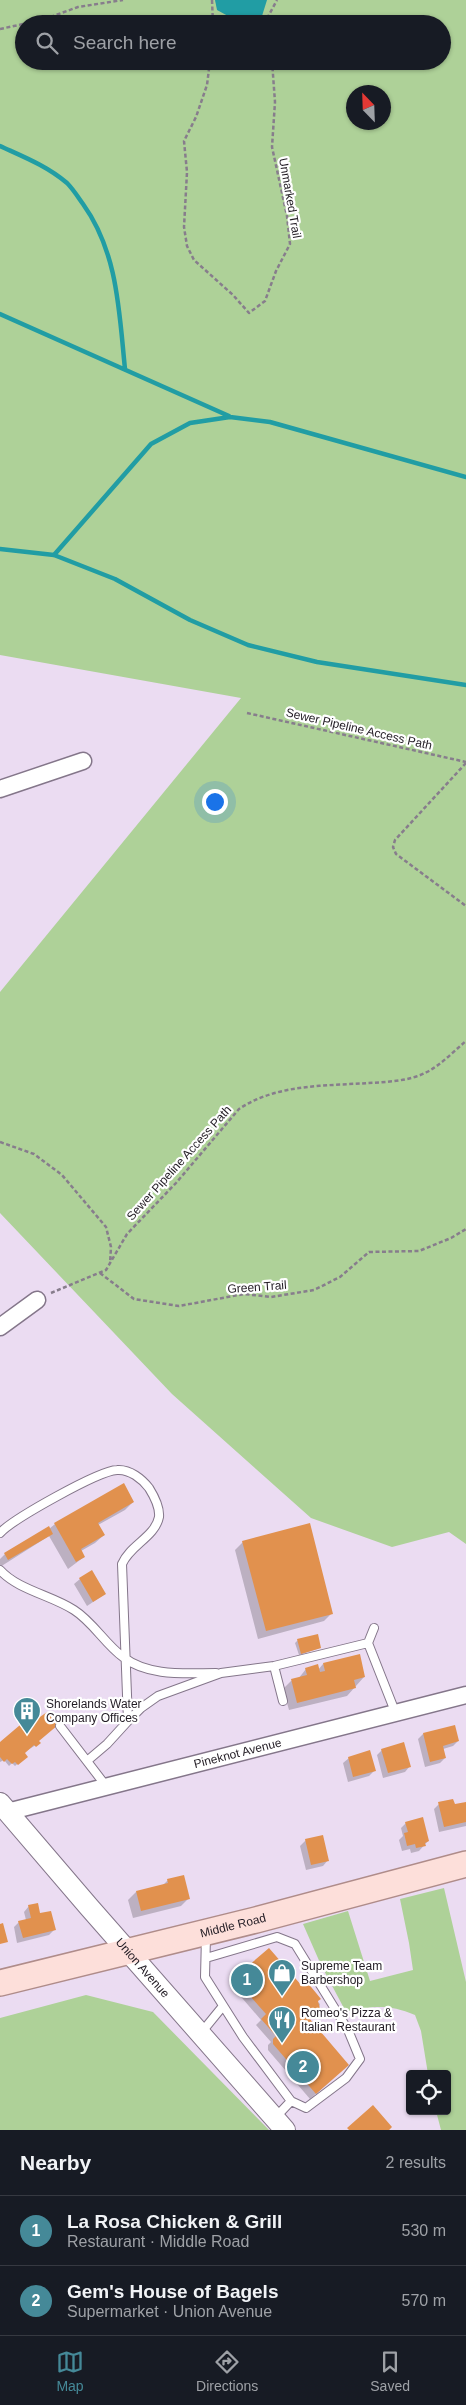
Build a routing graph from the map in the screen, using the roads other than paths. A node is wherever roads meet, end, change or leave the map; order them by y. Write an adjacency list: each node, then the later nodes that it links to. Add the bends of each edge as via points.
1 (83, 761): 2 (street)
2 (0, 789)
3 (37, 1300): 4 (street)
4 (0, 1327)
5 (0, 1533): 9 (lane, via 46,1503 111,1471 123,1470 142,1479 159,1512 155,1527 133,1546 122,1564)
6 (0, 1570): 9 (lane, via 14,1581 74,1610)
7 (374, 1628): 8 (lane)
8 (368, 1643): 10 (lane); 14 (lane)
9 (124, 1658): 11 (lane, via 145,1668 168,1672); 15 (lane)
10 (274, 1666): 11 (lane); 13 (lane)
11 (221, 1673): 15 (lane, via 158,1696)
12 (466, 1695): 14 (street, Pineknot Avenue)
13 (283, 1701)
14 (396, 1714): 18 (street, Pineknot Avenue)
15 (128, 1721): 17 (lane)
16 (60, 1726): 17 (lane)
17 (87, 1761): 18 (lane)
18 (108, 1788): 19 (street, Pineknot Avenue)
19 (4, 1807): 22 (street, Union Avenue)
20 (466, 1864): 21 (main road, Middle Road)
21 (206, 1932): 22 (main road, Middle Road); 23 (lane)
22 (129, 1951): 24 (main road, Middle Road); 26 (street, Union Avenue)
23 (206, 1958): 25 (lane, via 205,1977); 27 (lane, via 277,1937 295,1944 322,1986 348,2030 360,2059 346,2078 306,2108)
24 (0, 1983)
25 (224, 2006): 26 (lane); 27 (lane)
26 (201, 2033): 28 (street, Union Avenue)
27 (291, 2101): 28 (lane)
28 (280, 2124)

